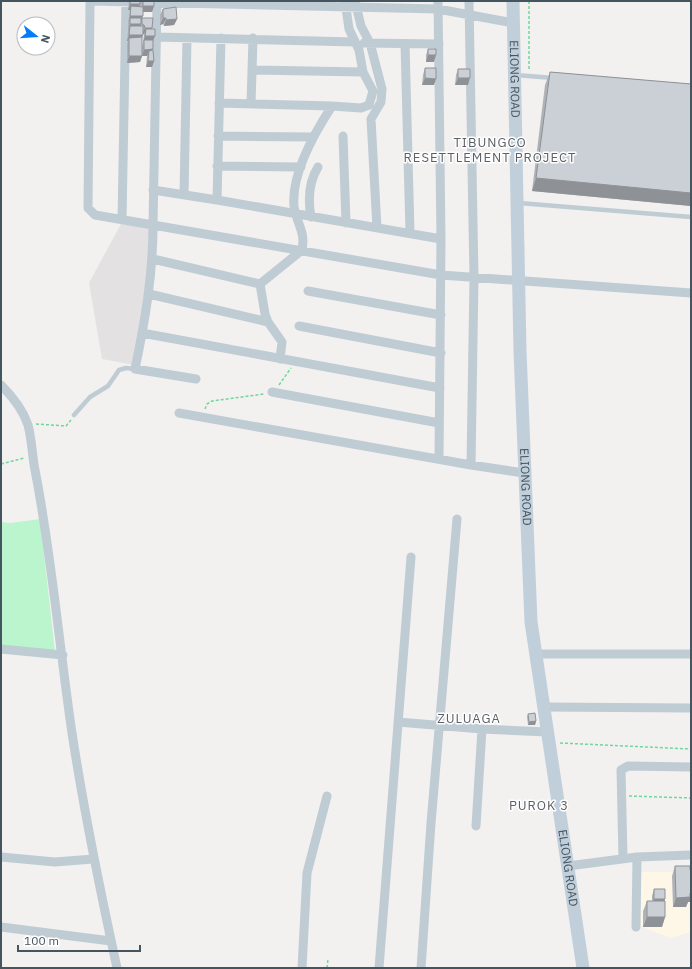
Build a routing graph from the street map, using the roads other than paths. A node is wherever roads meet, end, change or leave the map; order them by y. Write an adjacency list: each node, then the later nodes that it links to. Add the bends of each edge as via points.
1 (126, 1): 4 (street); 37 (street); 37 (street, via 90,1 88,208 95,215)
2 (469, 1): 8 (street)
3 (512, 1): 9 (main road, ELIONG ROAD)
4 (157, 2): 5 (street); 10 (street)
5 (345, 4): 6 (street); 14 (street, via 349,29)
6 (355, 5): 7 (street); 14 (street, via 361,26)
7 (438, 5): 8 (street); 16 (street)
8 (470, 15): 9 (street); 46 (street)
9 (514, 23): 19 (main road, ELIONG ROAD)
10 (156, 37): 11 (street); 30 (street)
11 (187, 38): 12 (street); 31 (street)
12 (221, 38): 13 (street); 21 (street)
13 (253, 38): 14 (street); 17 (street)
14 (361, 43): 15 (street); 18 (street); 40 (street, via 382,89 381,102 371,119)
15 (405, 44): 16 (street); 41 (street)
16 (439, 44): 42 (street)
17 (252, 70): 18 (street); 22 (street)
18 (363, 72): 23 (street, via 373,91 369,104 361,108)
19 (515, 75): 20 (lane); 33 (main road, ELIONG ROAD)
20 (559, 78)
21 (219, 103): 22 (street); 24 (street)
22 (251, 104): 23 (street)
23 (332, 106): 26 (street)
24 (218, 136): 26 (street); 27 (street)
25 (342, 136): 38 (street)
26 (312, 137): 28 (street)
27 (218, 166): 28 (street); 32 (street)
28 (301, 167): 34 (street, via 295,192)
29 (318, 168): 35 (street, via 311,182)
30 (153, 190): 31 (street); 39 (street)
31 (184, 195): 32 (street)
32 (217, 200): 34 (street)
33 (517, 203): 36 (lane); 47 (main road, ELIONG ROAD)
34 (296, 214): 35 (street); 43 (street, via 303,233)
35 (311, 217): 38 (street)
36 (691, 217)
37 (122, 220): 39 (street)
38 (346, 223): 40 (street)
39 (153, 225): 43 (street); 44 (street)
40 (377, 228): 41 (street)
41 (410, 233): 42 (street)
42 (441, 239): 45 (street)
43 (302, 250): 45 (street); 48 (street)
44 (153, 259): 48 (street); 51 (street)
45 (441, 275): 46 (street); 52 (street)
46 (474, 278): 47 (street); 67 (street)
47 (518, 281): 50 (street); 68 (main road, ELIONG ROAD)
48 (260, 284): 53 (street)
49 (308, 290): 52 (street)
50 (691, 293)
51 (150, 294): 53 (street); 55 (street)
52 (441, 315): 56 (street)
53 (268, 322): 57 (street, via 282,342)
54 (299, 326): 56 (street)
55 (142, 333): 57 (street); 58 (street)
56 (441, 353): 61 (street)
57 (280, 359): 61 (street)
58 (135, 369): 59 (street); 64 (lane, via 119,370 108,386 90,397)
59 (196, 379)
60 (1, 385): 74 (street, via 21,410 27,424 46,527)
61 (440, 388): 65 (street)
62 (272, 392): 65 (street)
63 (179, 414): 66 (street)
64 (74, 415)
65 (439, 423): 66 (street)
66 (439, 459): 67 (street)
67 (471, 465): 68 (street)
68 (524, 473): 72 (main road, ELIONG ROAD, via 531,622)
69 (457, 519): 78 (street)
70 (411, 557): 77 (street)
71 (1, 649): 74 (street)
72 (535, 654): 73 (street); 75 (main road, ELIONG ROAD)
73 (691, 654)
74 (63, 655): 88 (street, via 72,733)
75 (543, 707): 76 (street); 80 (main road, ELIONG ROAD)
76 (691, 708)
77 (398, 722): 78 (street); 95 (street)
78 (440, 725): 79 (street); 96 (street)
79 (482, 729): 80 (street); 83 (street)
80 (548, 737): 89 (main road, ELIONG ROAD)
81 (691, 767): 87 (street, via 623,768)
82 (327, 796): 94 (street, via 308,867)
83 (476, 826)
84 (691, 855): 86 (street)
85 (1, 857): 88 (street, via 55,862)
86 (637, 857): 87 (street); 91 (street)
87 (623, 858): 89 (street)
88 (93, 859): 92 (street)
89 (568, 866): 97 (main road, ELIONG ROAD)
90 (1, 927): 92 (street)
91 (636, 927)
92 (111, 940): 93 (street)
93 (117, 968)
94 (302, 968)
95 (379, 968)
96 (421, 968)
97 (583, 968)

